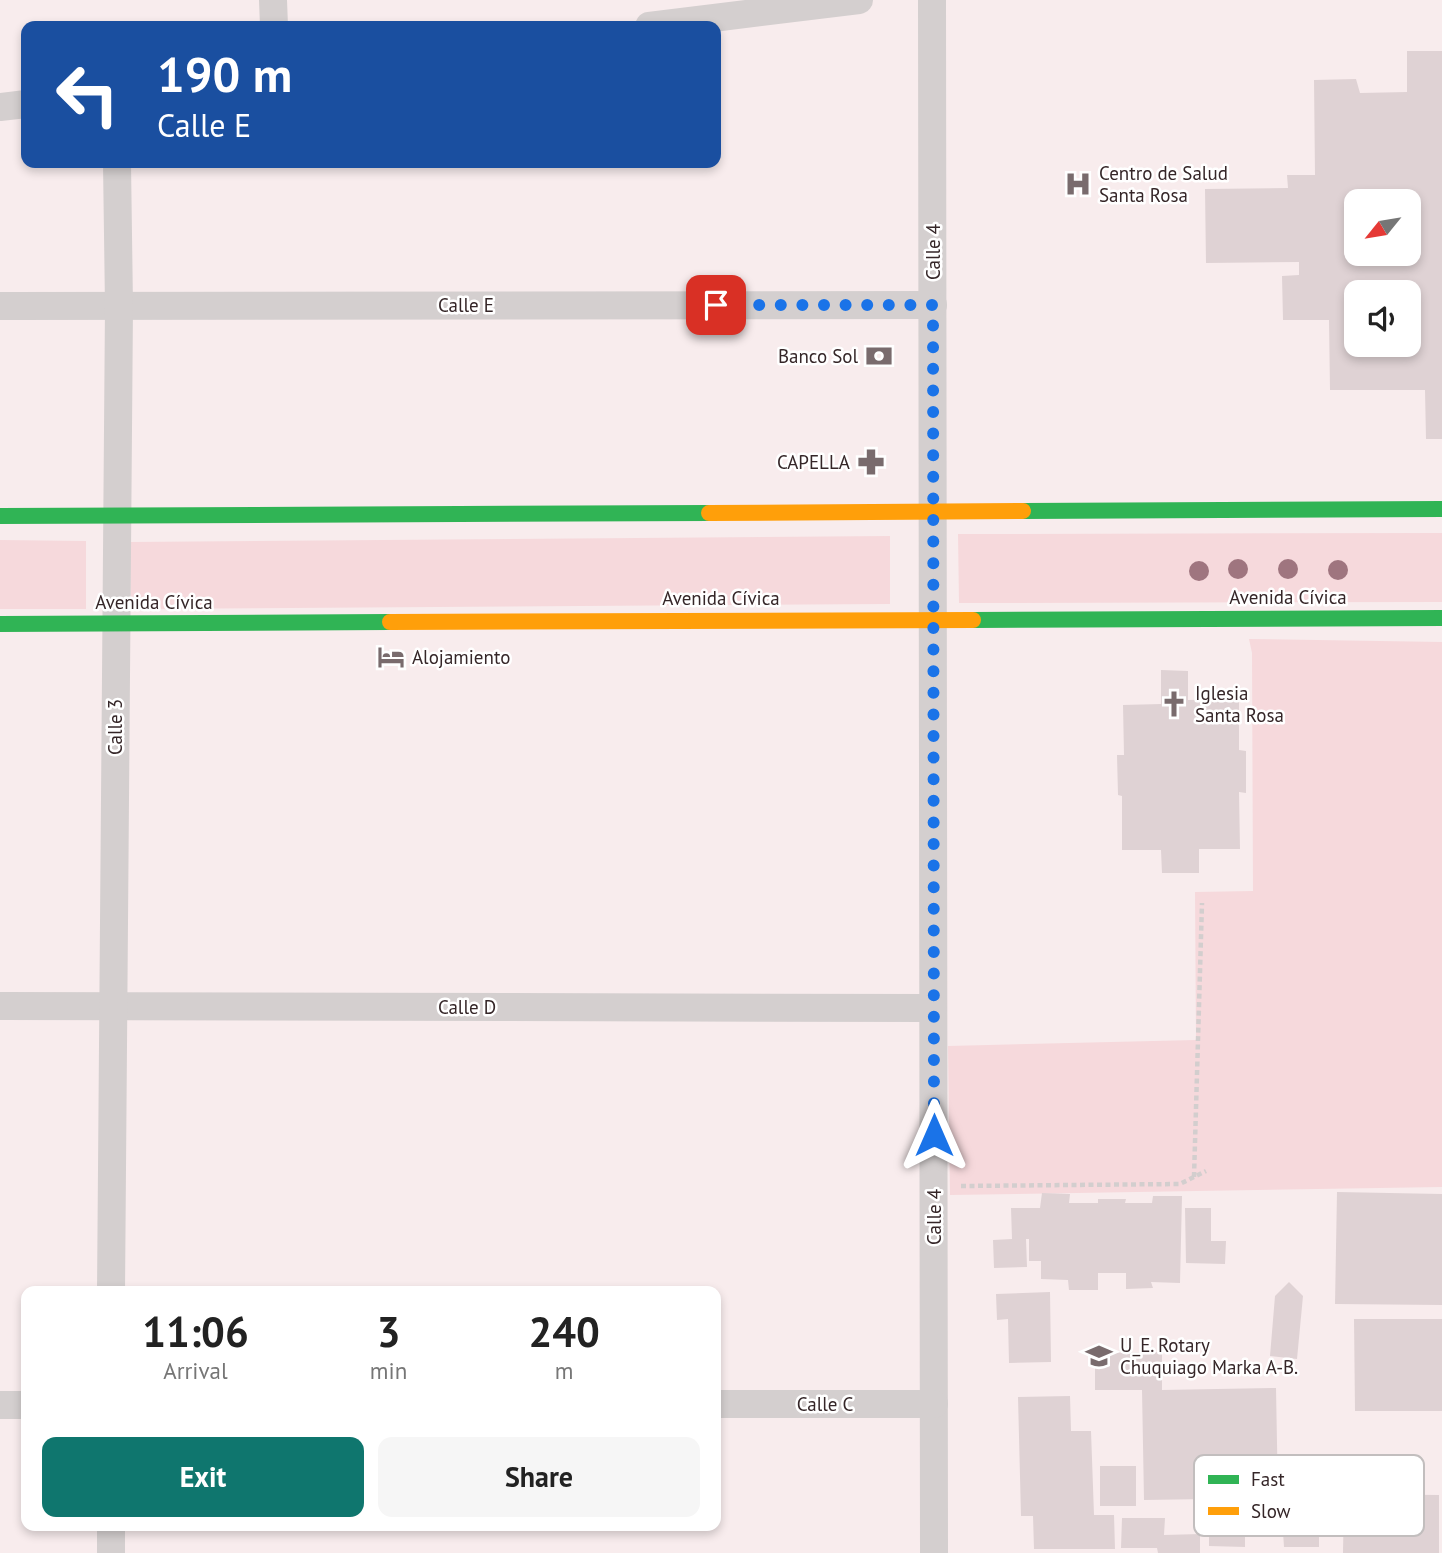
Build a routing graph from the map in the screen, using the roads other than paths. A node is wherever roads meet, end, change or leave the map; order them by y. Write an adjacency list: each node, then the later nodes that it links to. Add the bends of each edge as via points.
1 (274, 0): 4 (street)
2 (859, 0): 5 (street)
3 (932, 0): 9 (street, Calle 4)
4 (274, 21)
5 (689, 21)
6 (21, 105): 7 (street)
7 (0, 107)
8 (117, 168): 11 (street, Calle 3)
9 (933, 305): 11 (street, Calle E); 13 (street, Calle 4)
10 (0, 306): 11 (street, Calle E)
11 (119, 306): 15 (street, Calle 3)
12 (1442, 509): 13 (main road)
13 (933, 511): 15 (main road); 16 (street, Calle 4)
14 (0, 516): 15 (main road)
15 (116, 516): 19 (street, Calle 3)
16 (933, 618): 17 (main road, Avenida Cívica); 19 (main road, Avenida Cívica); 22 (street, Calle 4)
17 (1442, 618)
18 (0, 624): 19 (main road, Avenida Cívica)
19 (115, 624): 21 (street, Calle 3)
20 (0, 1006): 21 (street, Calle D)
21 (114, 1006): 22 (street, Calle D); 23 (street, Calle 3)
22 (933, 1009): 25 (street, Calle 4)
23 (111, 1286)
24 (721, 1404): 25 (street, Calle C)
25 (934, 1404): 30 (street, Calle 4)
26 (0, 1405): 27 (street)
27 (21, 1405)
28 (111, 1531): 29 (street)
29 (111, 1553)
30 (934, 1553)

